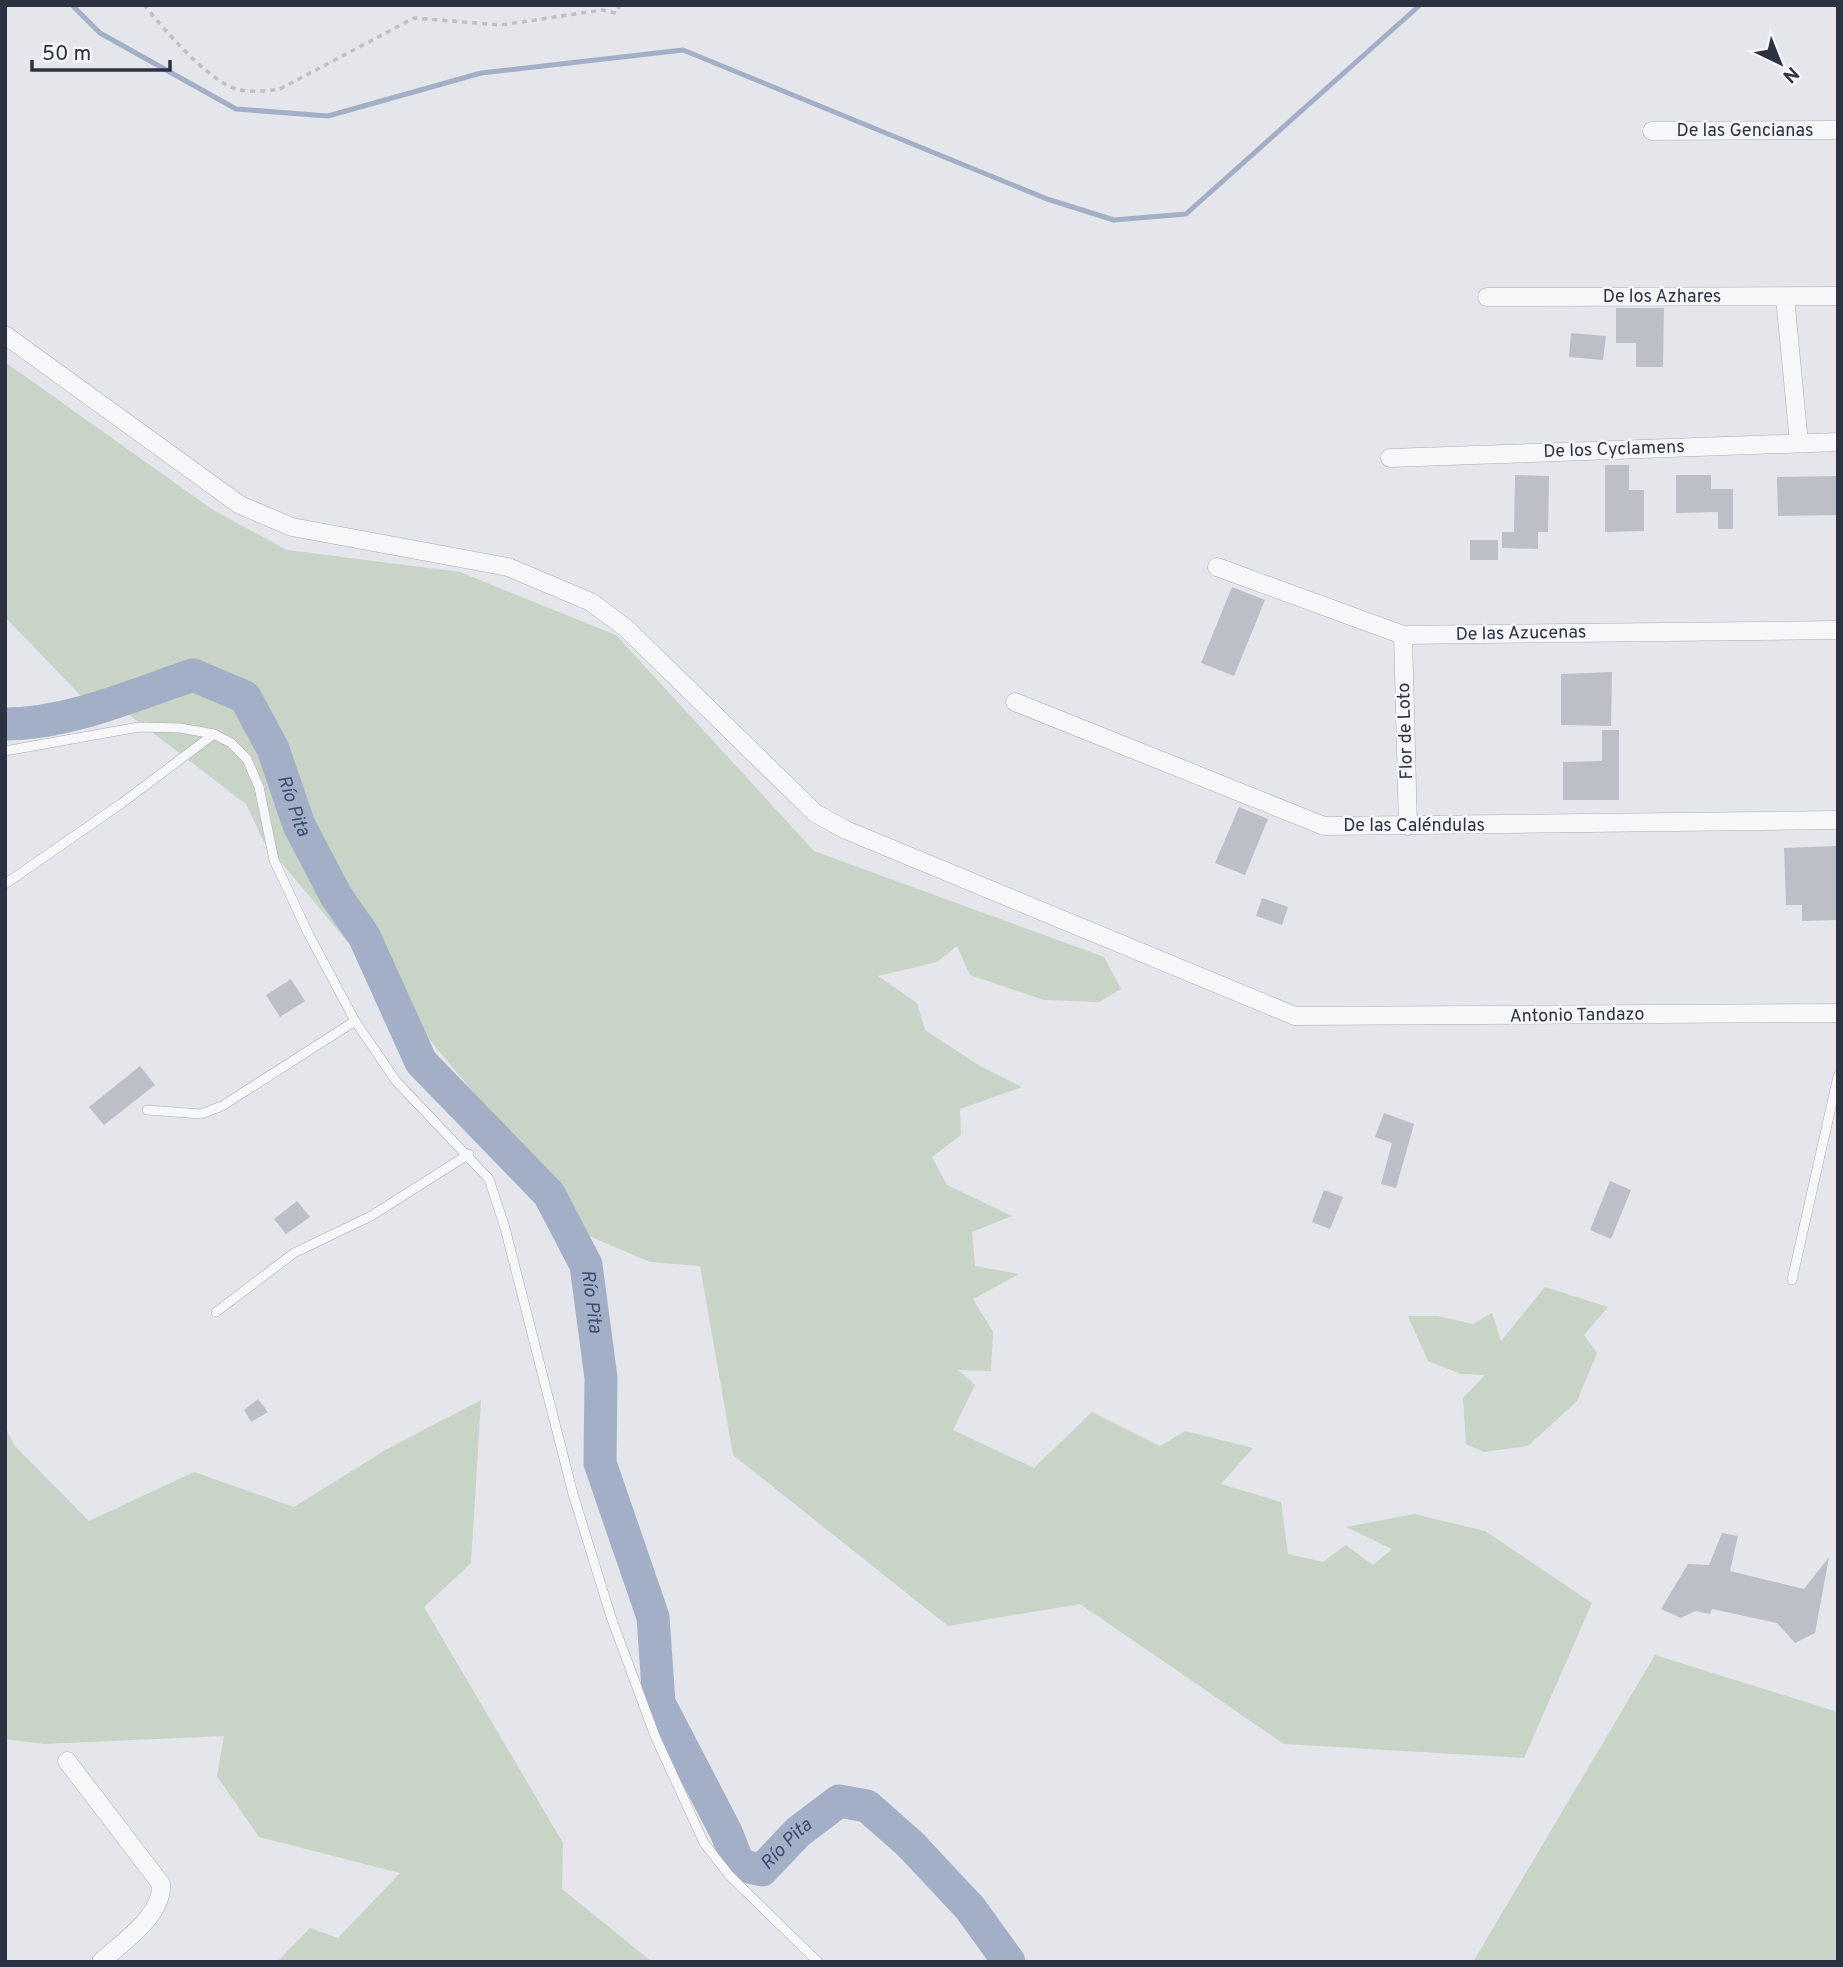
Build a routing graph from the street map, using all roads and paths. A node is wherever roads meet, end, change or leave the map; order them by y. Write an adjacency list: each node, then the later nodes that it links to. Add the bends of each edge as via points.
1 (144, 5): 2 (path, via 198,63 235,88 260,91 280,89 414,18 501,25 602,10 616,13)
2 (620, 5)
3 (1838, 130): 4 (street, De las Gencianas)
4 (1652, 131)
5 (1838, 296): 7 (street, De los Azhares)
6 (1487, 297): 7 (street, De los Azhares)
7 (1785, 297): 10 (street)
8 (5, 335): 21 (street, Antonio Tandazo, via 240,505 292,527 508,567 591,602 627,629 815,813 846,830 1295,1016)
9 (1838, 442): 10 (street, De los Cyclamens)
10 (1799, 443): 11 (street, De los Cyclamens)
11 (1390, 458)
12 (1217, 567): 14 (street, De las Azucenas)
13 (1838, 630): 14 (street, De las Azucenas)
14 (1403, 635): 19 (street, Flor de Loto)
15 (1015, 702): 19 (street, De las Caléndulas, via 1318,825)
16 (214, 734): 17 (lane, via 139,727); 20 (lane); 22 (lane, via 247,759 259,787 274,860)
17 (5, 751)
18 (1838, 820): 19 (street, De las Caléndulas)
19 (1408, 826)
20 (5, 884)
21 (1838, 1013)
22 (355, 1021): 24 (lane, via 222,1107 201,1114); 25 (lane, via 396,1081)
23 (1838, 1076): 26 (lane)
24 (146, 1110)
25 (468, 1154): 27 (lane, via 371,1216 294,1252); 30 (lane, via 493,1191 573,1494 655,1736 704,1843 729,1875)
26 (1792, 1279)
27 (216, 1312)
28 (67, 1761): 29 (street, via 160,1884 161,1896 153,1910)
29 (102, 1962)
30 (818, 1962)

